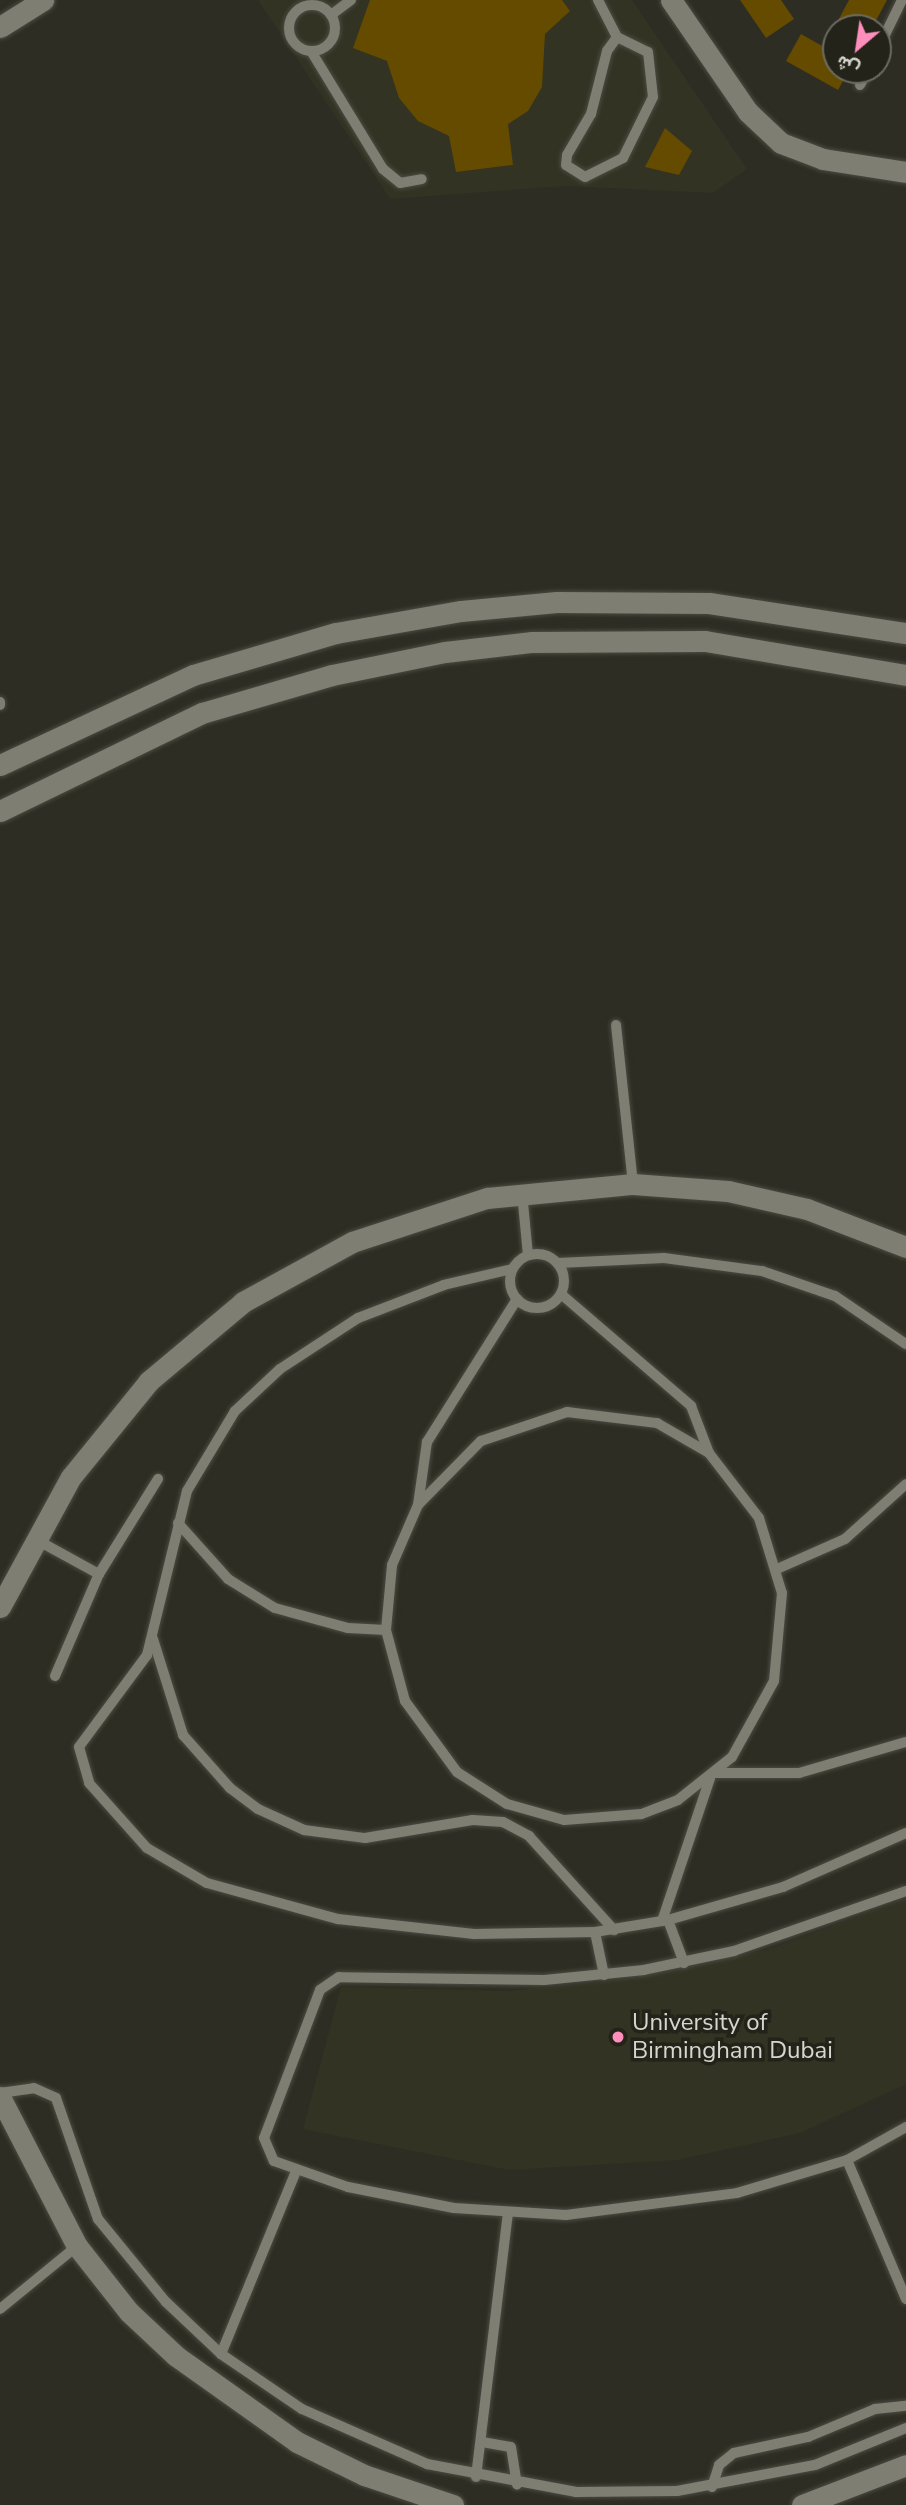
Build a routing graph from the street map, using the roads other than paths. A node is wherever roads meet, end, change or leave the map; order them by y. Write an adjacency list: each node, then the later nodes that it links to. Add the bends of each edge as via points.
1 (43, 0): 9 (street)
2 (351, 0): 7 (lane)
3 (598, 0): 10 (lane)
4 (902, 0): 8 (lane)
5 (295, 5): 7 (lane, via 312,5); 11 (lane, via 289,31 296,46)
6 (680, 5): 12 (street, via 748,112 781,143 823,159)
7 (331, 15): 11 (lane, via 331,43)
8 (892, 20)
9 (0, 27)
10 (617, 37): 10 (lane, via 648,52 653,97 623,158 585,177 566,165 566,155 592,114 607,51)
11 (311, 51): 13 (lane, via 383,169 400,183)
12 (906, 172)
13 (422, 179)
14 (906, 634): 16 (street, via 709,603 557,602 461,611 336,633 193,675)
15 (906, 675): 17 (street, via 705,641 594,639 445,652 332,675 202,713)
16 (0, 765)
17 (0, 811)
18 (616, 1025): 19 (lane)
19 (633, 1184): 20 (street); 21 (street, via 728,1191 807,1209)
20 (522, 1192): 22 (lane); 33 (street, via 409,1220 352,1242 243,1302 176,1356 108,1427)
21 (906, 1247)
22 (528, 1255): 23 (lane); 24 (lane)
23 (558, 1263): 25 (lane, via 565,1278); 27 (lane, via 664,1258 762,1272 835,1296)
24 (512, 1269): 26 (lane); 32 (lane, via 386,1306 305,1350 257,1389 216,1436)
25 (561, 1294): 26 (lane, via 541,1308); 28 (lane, via 691,1406)
26 (517, 1299): 31 (lane, via 428,1442)
27 (906, 1344)
28 (709, 1453): 31 (lane, via 675,1432 628,1415 557,1413 481,1441); 34 (lane, via 745,1494)
29 (158, 1479): 35 (lane)
30 (906, 1484): 34 (lane, via 845,1539)
31 (418, 1505): 37 (lane, via 392,1565)
32 (178, 1523): 37 (lane, via 228,1579 275,1608 336,1626); 38 (lane)
33 (32, 1538): 35 (lane); 36 (street)
34 (777, 1569): 41 (lane, via 783,1618 774,1681 746,1738)
35 (99, 1574): 39 (lane)
36 (0, 1607)
37 (386, 1630): 41 (lane, via 396,1678 419,1727 457,1772 507,1804 564,1819 603,1821 678,1800)
38 (153, 1639): 45 (lane, via 184,1735 230,1788 258,1809 304,1830 365,1838 473,1820 503,1822 529,1836); 46 (lane, via 132,1683 84,1735 79,1760 107,1805 175,1868 249,1898 361,1922 474,1934)
39 (55, 1676)
40 (906, 1742): 41 (lane, via 799,1773)
41 (713, 1776): 44 (lane)
42 (906, 1833): 44 (lane, via 783,1887)
43 (906, 1891): 47 (lane, via 782,1937)
44 (665, 1920): 45 (lane); 47 (lane)
45 (614, 1930): 46 (lane)
46 (595, 1932): 48 (lane)
47 (684, 1963): 48 (lane)
48 (604, 1976): 52 (lane, via 350,1976 328,1982 264,2138 274,2161)
49 (0, 2095): 54 (street); 57 (lane, via 34,2088 56,2098 98,2219 166,2302)
50 (906, 2127): 51 (lane)
51 (847, 2160): 53 (lane, via 680,2204); 55 (lane)
52 (296, 2171): 53 (lane, via 401,2199); 57 (lane)
53 (508, 2214): 60 (lane)
54 (77, 2246): 56 (lane); 65 (street, via 129,2312 234,2403 364,2475)
55 (906, 2299)
56 (0, 2309)
57 (221, 2354): 62 (lane, via 340,2429)
58 (906, 2406): 64 (lane, via 876,2409 808,2437 734,2453 719,2465)
59 (906, 2428): 64 (lane, via 815,2465)
60 (482, 2442): 62 (lane); 63 (lane, via 511,2447)
61 (906, 2465): 66 (street)
62 (476, 2477): 63 (lane)
63 (517, 2485): 64 (lane, via 627,2494)
64 (712, 2487)
65 (453, 2505)
66 (802, 2505)

